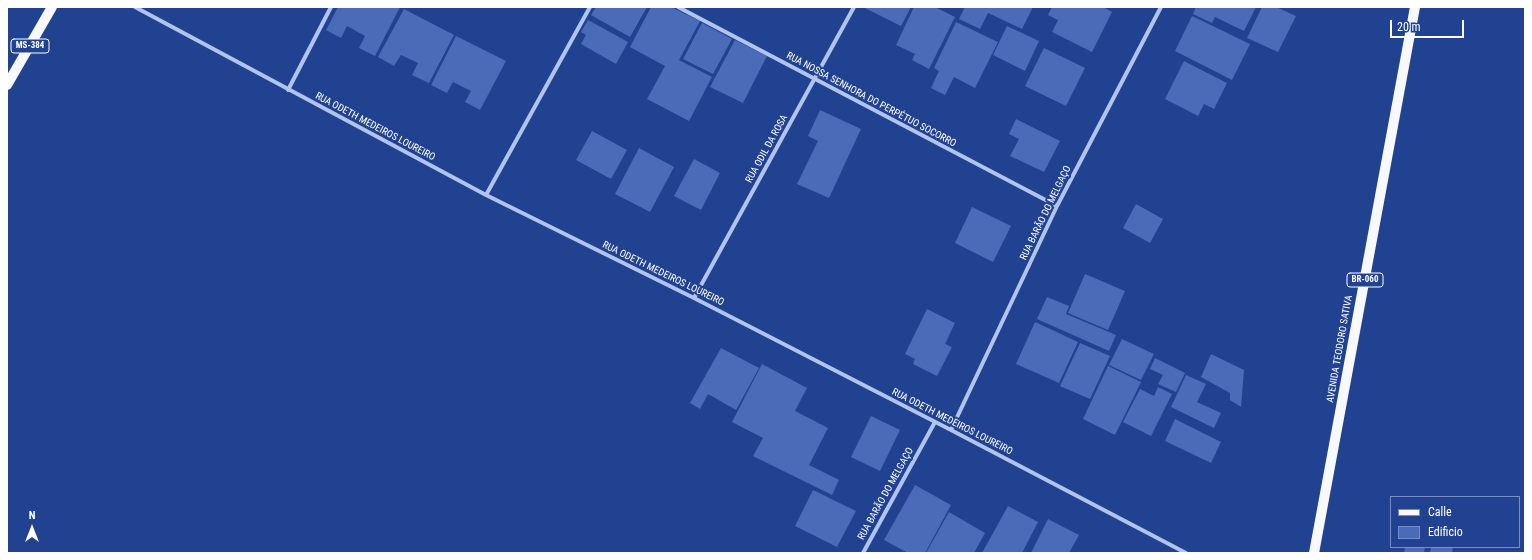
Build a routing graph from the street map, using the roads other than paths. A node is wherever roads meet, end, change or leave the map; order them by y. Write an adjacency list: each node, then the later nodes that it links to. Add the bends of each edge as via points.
1 (52, 7): 10 (main road, MS-384)
2 (135, 7): 11 (street, RUA ODETH MEDEIROS LOUREIRO)
3 (331, 7): 11 (street)
4 (590, 7): 12 (street)
5 (678, 7): 9 (street, RUA NOSSA SENHORA DO PERPÉTUO SOCORRO)
6 (854, 7): 9 (street, RUA ODIL DA ROSA)
7 (1161, 7): 13 (street, RUA BARÃO DO MELGAÇO)
8 (1415, 7): 19 (main road, AVENIDA TEODORO SATIVA / BR-060)
9 (814, 79): 13 (street, RUA NOSSA SENHORA DO PERPÉTUO SOCORRO); 14 (street, RUA ODIL DA ROSA)
10 (7, 85)
11 (288, 90): 12 (street, RUA ODETH MEDEIROS LOUREIRO)
12 (486, 195): 14 (street, RUA ODETH MEDEIROS LOUREIRO)
13 (1057, 206): 16 (street, RUA BARÃO DO MELGAÇO)
14 (694, 298): 15 (street, RUA ODETH MEDEIROS LOUREIRO)
15 (935, 422): 16 (street, RUA ODETH MEDEIROS LOUREIRO); 17 (street, RUA BARÃO DO MELGAÇO)
16 (951, 430): 18 (street, RUA ODETH MEDEIROS LOUREIRO)
17 (863, 553)
18 (1186, 553)
19 (1314, 553)

